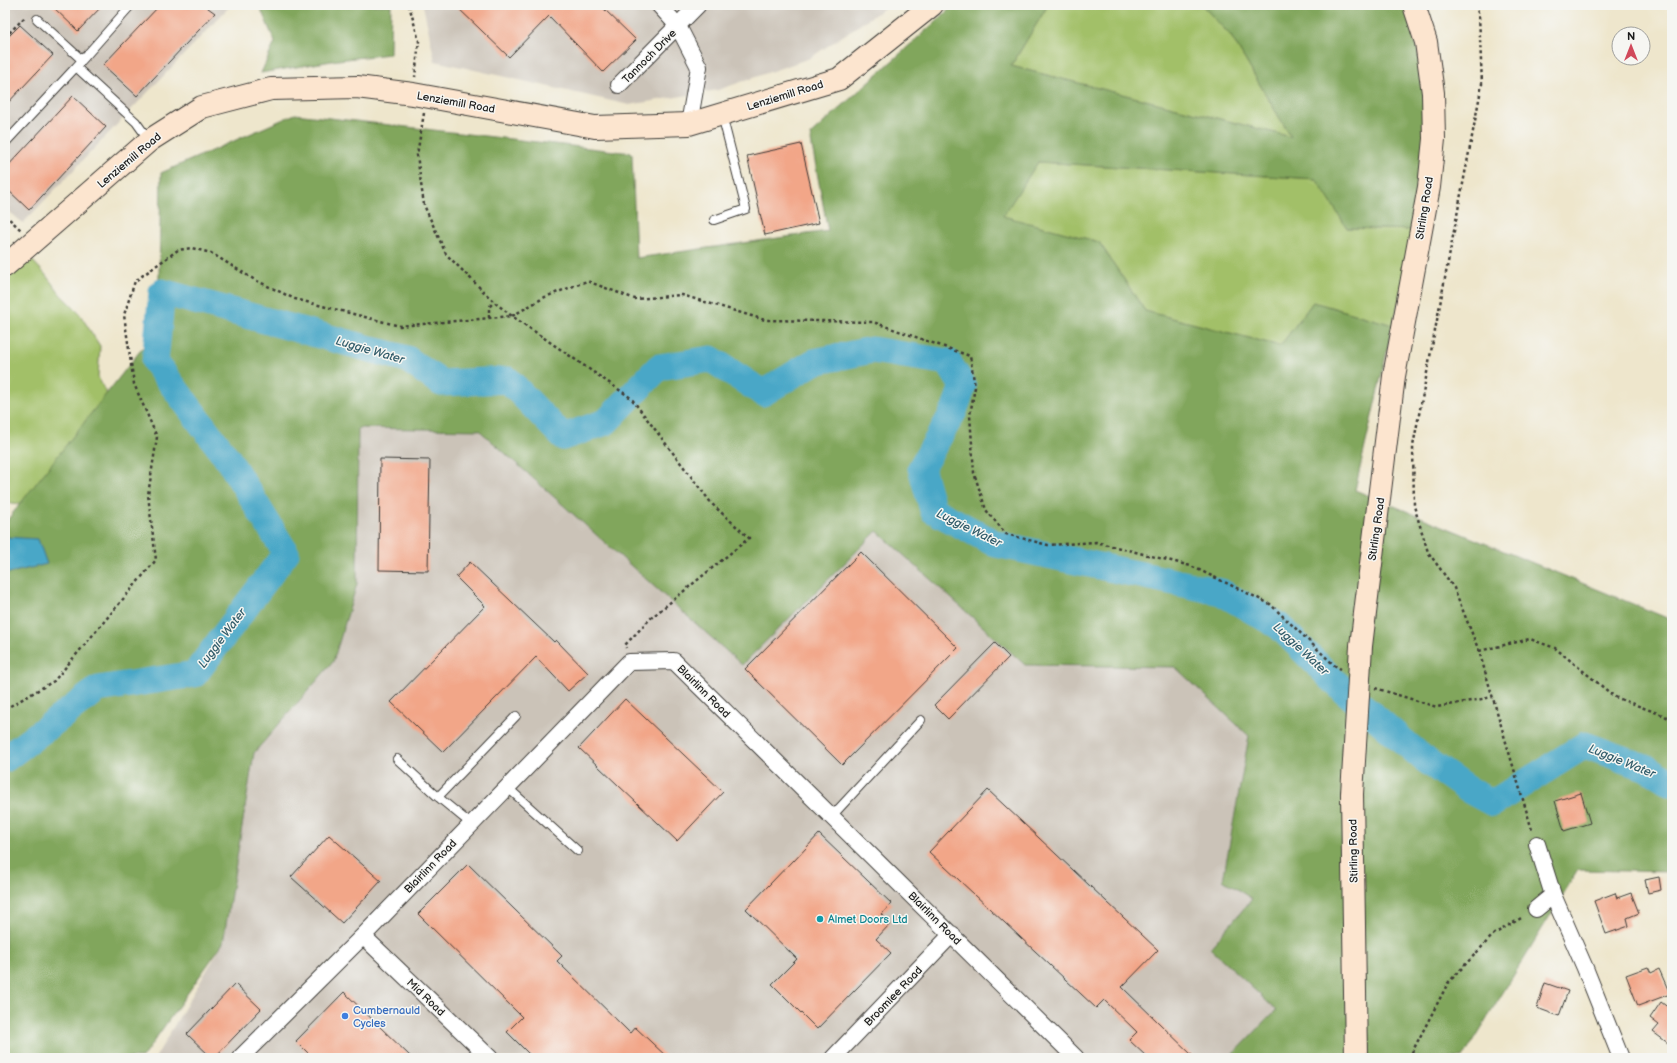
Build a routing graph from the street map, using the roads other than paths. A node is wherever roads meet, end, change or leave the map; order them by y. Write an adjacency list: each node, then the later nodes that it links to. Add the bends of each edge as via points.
1 (131, 5): 8 (lane)
2 (658, 5): 7 (street, Tannoch Drive)
3 (698, 5): 7 (street, Tannoch Drive)
4 (932, 5): 11 (main road, Lenziemill Road, via 839,78)
5 (1414, 5): 34 (main road, Stirling Road, bridge, via 1426,42 1433,93 1434,139 1429,187 1394,376 1360,646 1352,794)
6 (37, 19): 8 (lane)
7 (678, 26): 10 (street, Tannoch Drive); 12 (street, Tannoch Drive, via 699,67)
8 (82, 60): 9 (lane)
9 (76, 67): 13 (lane, via 136,122); 14 (lane)
10 (619, 85)
11 (722, 114): 12 (main road, Lenziemill Road); 15 (lane, via 746,209)
12 (689, 124): 13 (main road, Lenziemill Road, via 595,127 357,87 271,89 202,108)
13 (150, 140): 16 (main road, Lenziemill Road)
14 (5, 143)
15 (714, 220)
16 (7, 260)
17 (516, 716): 21 (lane)
18 (921, 720): 22 (lane)
19 (398, 760): 21 (lane)
20 (507, 787): 22 (street, Blairlinn Road, via 629,662 674,661); 23 (street, Blairlinn Road); 25 (lane)
21 (438, 797): 23 (lane)
22 (832, 816): 28 (street, Blairlinn Road)
23 (471, 824): 29 (street, Blairlinn Road)
24 (1537, 844): 26 (street)
25 (578, 851)
26 (1552, 895): 27 (street); 35 (street, via 1586,968)
27 (1536, 909)
28 (952, 934): 32 (street, Broomlee Road); 33 (street, Blairlinn Road)
29 (363, 936): 30 (street, Blairlinn Road); 31 (street, Mid Road)
30 (240, 1058)
31 (490, 1058)
32 (833, 1058)
33 (1076, 1058)
34 (1356, 1058)
35 (1621, 1058)

